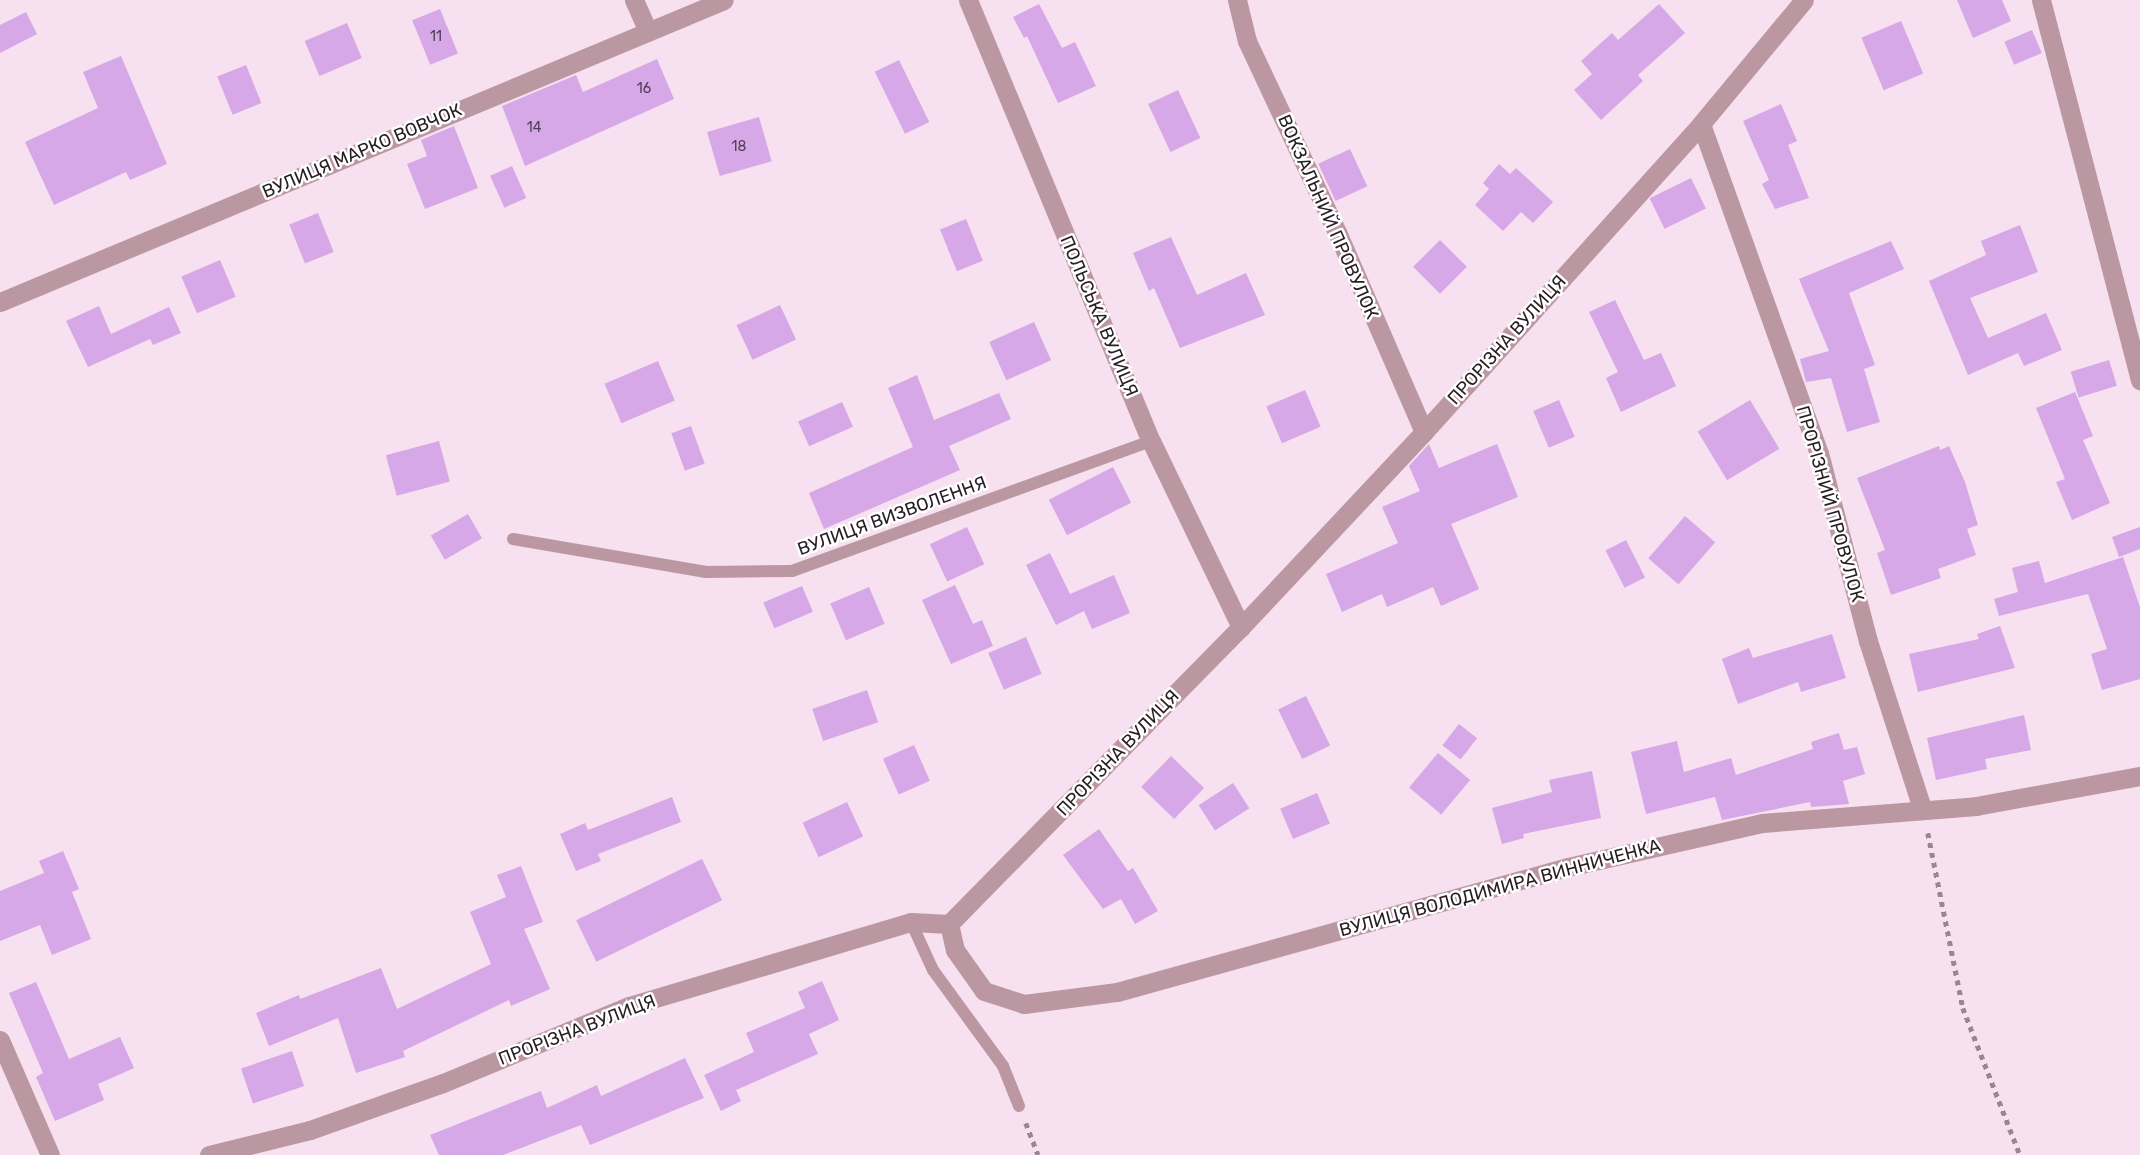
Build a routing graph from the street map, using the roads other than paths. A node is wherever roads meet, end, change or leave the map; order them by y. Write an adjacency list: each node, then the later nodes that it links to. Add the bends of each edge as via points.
1 (634, 0): 7 (street)
2 (724, 0): 7 (street, ВУЛИЦЯ МАРКО ВОВЧОК)
3 (968, 0): 12 (street, ПОЛЬСЬКА ВУЛИЦЯ)
4 (1237, 0): 11 (street, ВОКЗАЛЬНИЙ ПРОВУЛОК, via 1247,41)
5 (1804, 0): 8 (street, ПРОРІЗНА ВУЛИЦЯ)
6 (2041, 0): 10 (street)
7 (648, 31): 9 (street, ВУЛИЦЯ МАРКО ВОВЧОК)
8 (1701, 124): 11 (street, ПРОРІЗНА ВУЛИЦЯ); 16 (street, ПРОРІЗНИЙ ПРОВУЛОК, via 1819,453 1868,641)
9 (0, 302)
10 (2140, 380)
11 (1424, 432): 14 (street, ПРОРІЗНА ВУЛИЦЯ)
12 (1151, 442): 13 (lane, ВУЛИЦЯ ВИЗВОЛЕННЯ, via 792,571 706,572); 14 (street, ПОЛЬСЬКА ВУЛИЦЯ)
13 (513, 539)
14 (1241, 627): 18 (street, ПРОРІЗНА ВУЛИЦЯ)
15 (2140, 776): 16 (street, ВУЛИЦЯ ВОЛОДИМИРА ВИННИЧЕНКА, via 1976,806)
16 (1923, 808): 18 (street, ВУЛИЦЯ ВОЛОДИМИРА ВИННИЧЕНКА, via 1762,823 1568,867 1117,992 1024,1004 984,991 955,950)
17 (911, 922): 18 (street, ПРОРІЗНА ВУЛИЦЯ); 20 (lane, via 933,970 1003,1066); 22 (street, ПРОРІЗНА ВУЛИЦЯ, via 629,1006 443,1083 310,1130)
18 (949, 924)
19 (0, 1040): 21 (street)
20 (1019, 1106)
21 (50, 1155)
22 (209, 1155)

